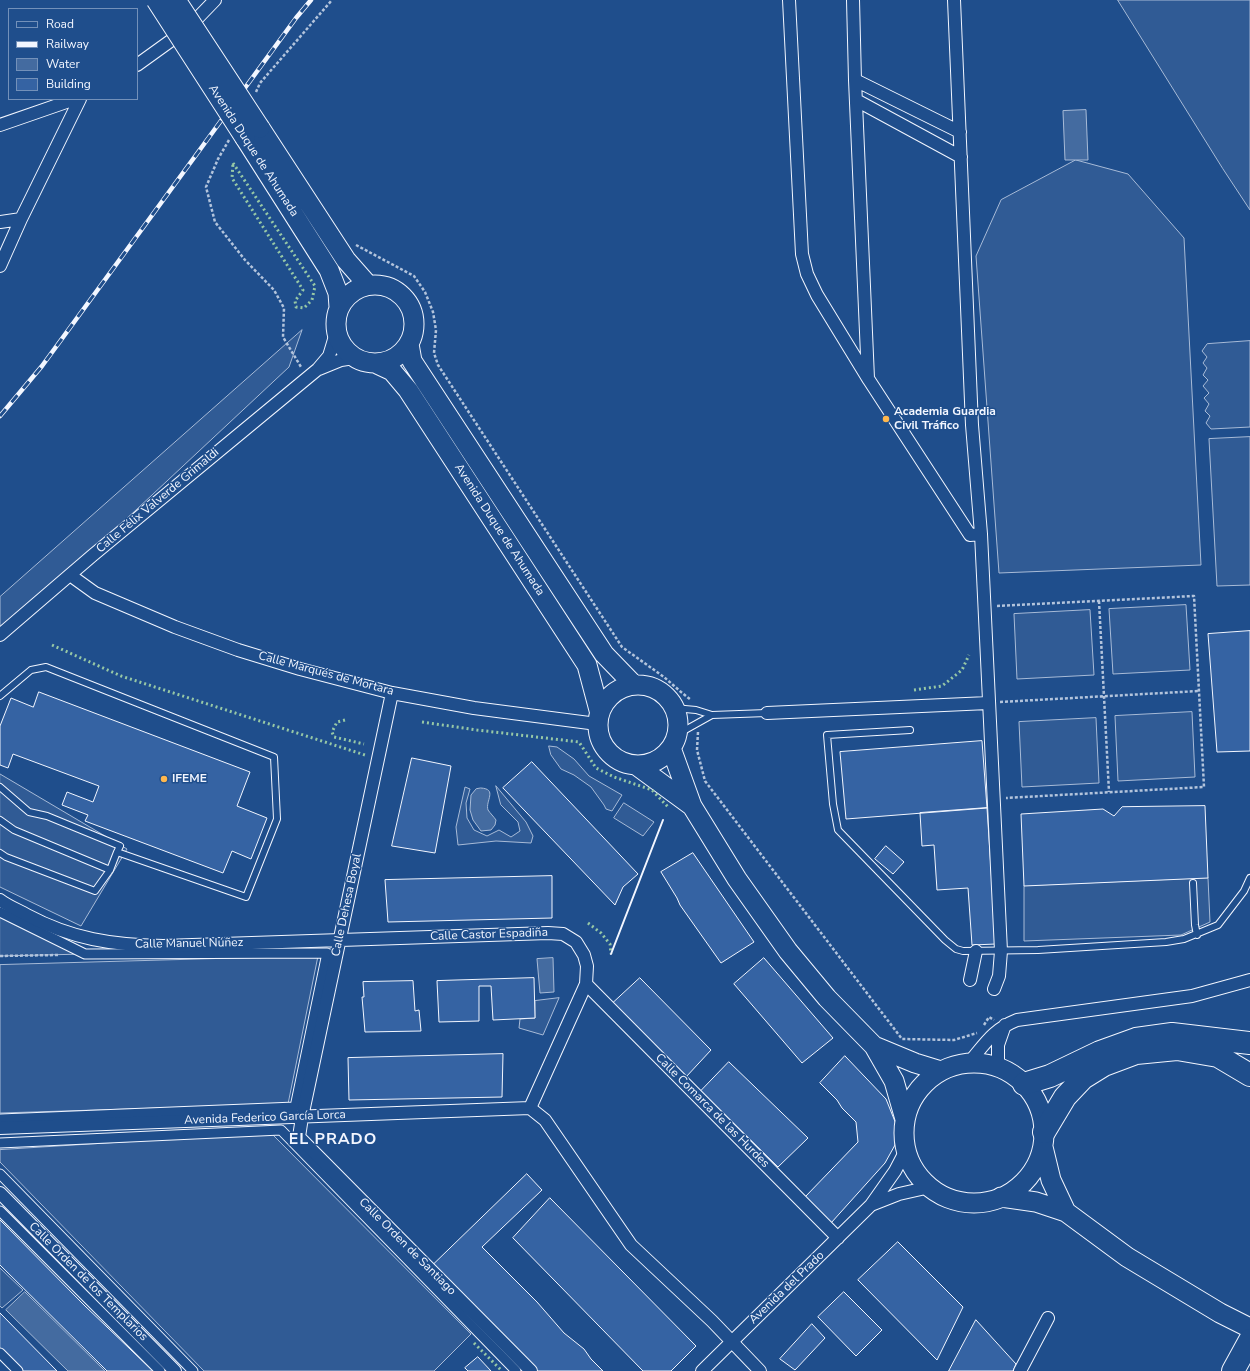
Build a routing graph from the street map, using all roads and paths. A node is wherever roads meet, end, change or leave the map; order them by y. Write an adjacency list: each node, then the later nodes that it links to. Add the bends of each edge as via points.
1 (156, 0): 14 (main road, Avenida Duque de Ahumada, bridge)
2 (176, 0): 14 (main road, Avenida Duque de Ahumada, bridge)
3 (215, 0): 7 (street, via 187,28)
4 (789, 0): 27 (street, via 802,254 807,274 817,295)
5 (853, 0): 8 (street)
6 (954, 0): 13 (street)
7 (138, 63)
8 (855, 80): 11 (street); 13 (street)
9 (72, 100): 12 (street)
10 (80, 100): 16 (street)
11 (856, 100): 15 (street); 27 (street)
12 (0, 125)
13 (960, 132): 15 (street)
14 (252, 133): 20 (main road, Avenida Duque de Ahumada, via 346,260); 21 (main road, Avenida Duque de Ahumada, via 329,270 338,293)
15 (961, 157): 28 (street, via 972,425)
16 (21, 219): 17 (street); 19 (street)
17 (0, 222)
18 (350, 244): 40 (path, via 414,276 425,292 433,312 436,330 434,353 438,365 622,647 695,702)
19 (0, 266)
20 (368, 285): 21 (main road, via 351,292); 23 (main road, via 393,289 407,301 414,326)
21 (339, 307): 22 (main road)
22 (336, 333): 24 (main road, via 340,343); 26 (street, Calle Félix Valverde Grimaldi, via 329,356)
23 (409, 344): 25 (main road, via 394,359); 33 (main road, Avenida Duque de Ahumada, via 412,360 604,654)
24 (354, 358): 25 (main road); 26 (street, Calle Félix Valverde Grimaldi)
25 (377, 364): 43 (main road, Avenida Duque de Ahumada, via 392,371 408,390 587,666)
26 (318, 369): 29 (street, Calle Félix Valverde Grimaldi)
27 (868, 380): 28 (street, via 970,535)
28 (981, 534): 31 (street)
29 (70, 575): 32 (street, Calle Félix Valverde Grimaldi); 35 (street, Calle Marqués de Mortara, via 95,593 238,650 300,669)
30 (1100, 601): 31 (path); 34 (path, via 1194,596); 37 (path)
31 (984, 607): 38 (street)
32 (0, 635)
33 (633, 684): 39 (main road, via 649,685 661,691 672,701); 43 (main road, via 620,688 608,696)
34 (1199, 691): 37 (path); 49 (path, via 1204,787)
35 (392, 692): 43 (street, Calle Marqués de Mortara, via 474,708); 61 (street, Calle Dehesa Boyal)
36 (0, 696): 53 (lane, via 31,670 46,667 274,757 277,819 246,897)
37 (1104, 696): 38 (path); 49 (path)
38 (988, 703): 41 (street); 50 (street)
39 (674, 708): 40 (lane); 46 (main road, via 678,718)
40 (696, 710): 42 (lane)
41 (767, 713): 42 (lane)
42 (712, 715): 44 (lane)
43 (598, 717): 47 (main road, via 600,740 610,754 621,762)
44 (697, 723): 46 (lane); 72 (path, via 697,750 705,780 902,1039 954,1040)
45 (910, 730): 62 (lane, via 828,735 833,804 838,830 945,940 956,949)
46 (674, 741): 47 (main road, via 661,758 650,764); 51 (main road)
47 (636, 765): 51 (main road)
48 (0, 787): 53 (lane, via 30,812 47,816 120,846)
49 (1109, 792): 50 (path)
50 (994, 798): 63 (street)
51 (692, 806): 74 (main road, via 737,878 788,951 827,998)
52 (0, 820): 55 (lane, via 14,830)
53 (117, 852): 55 (lane)
54 (0, 853): 55 (lane, via 6,858 95,891)
55 (110, 870)
56 (1250, 878): 60 (lane, via 1244,891 1218,925)
57 (1193, 883): 60 (lane)
58 (0, 900): 61 (street, Calle Manuel Núñez, via 61,931 130,945)
59 (0, 912): 64 (street)
60 (1197, 935): 63 (lane, via 1184,940 1166,942)
61 (340, 940): 68 (street, Calle Castor Espadiña, via 563,934 576,942 584,955 587,966); 81 (street, Calle Dehesa Boyal)
62 (976, 951): 63 (lane); 66 (street)
63 (1000, 951): 69 (street, via 999,976)
64 (85, 954): 65 (path); 82 (street, via 327,953 295,1107)
65 (0, 956)
66 (970, 980)
67 (1250, 980): 70 (street, via 1192,996 1017,1020)
68 (586, 984): 80 (street, Calle Castor Espadiña); 95 (street, Calle Comarca de las Hurdes)
69 (994, 989)
70 (1005, 1025): 71 (path, via 989,1017); 75 (street, via 994,1033); 76 (street, via 998,1045)
71 (982, 1027)
72 (979, 1032)
73 (1250, 1043): 79 (highway, via 1172,1034 1136,1039 1100,1052 1050,1076)
74 (874, 1046): 77 (main road); 83 (main road, via 894,1081)
75 (968, 1064): 76 (main road, via 988,1064); 77 (main road)
76 (998, 1068): 79 (main road)
77 (941, 1071): 83 (main road, via 924,1083 912,1100)
78 (1250, 1075): 85 (highway, via 1218,1056 1177,1049 1136,1054 1104,1065 1083,1078 1065,1097)
79 (1024, 1084): 85 (main road, via 1035,1098 1042,1115)
80 (530, 1108): 81 (street, Avenida Federico García Lorca); 99 (street, via 545,1120 631,1245)
81 (302, 1116): 84 (street, Avenida Federico García Lorca); 106 (street, Calle Orden de Santiago, via 299,1137)
82 (0, 1119)
83 (905, 1120): 87 (main road)
84 (0, 1128)
85 (1044, 1140): 91 (main road, via 1033,1171 1019,1186); 94 (main road, via 1051,1180)
86 (0, 1143): 105 (street, via 280,1130)
87 (906, 1150): 89 (main road, via 915,1171); 92 (street, Avenida del Prado)
88 (0, 1174): 104 (street)
89 (930, 1187): 91 (main road, via 946,1197 964,1202 983,1202); 92 (street, Avenida del Prado, via 899,1194)
90 (0, 1193): 103 (street, Calle Orden de los Templarios)
91 (1002, 1197): 94 (main road, via 1036,1202)
92 (872, 1205): 95 (street, Avenida del Prado)
93 (0, 1211): 102 (street)
94 (1066, 1212): 97 (main road, via 1127,1257 1220,1313)
95 (838, 1238): 99 (street, Avenida del Prado)
96 (1048, 1318): 109 (street)
97 (1250, 1328)
98 (1250, 1340): 110 (highway)
99 (732, 1341): 107 (street, Avenida del Prado); 108 (street)
100 (0, 1353): 101 (street)
101 (18, 1371)
102 (160, 1371)
103 (176, 1371)
104 (193, 1371)
105 (516, 1371)
106 (531, 1371)
107 (702, 1371)
108 (760, 1371)
109 (1020, 1371)
110 (1233, 1371)

